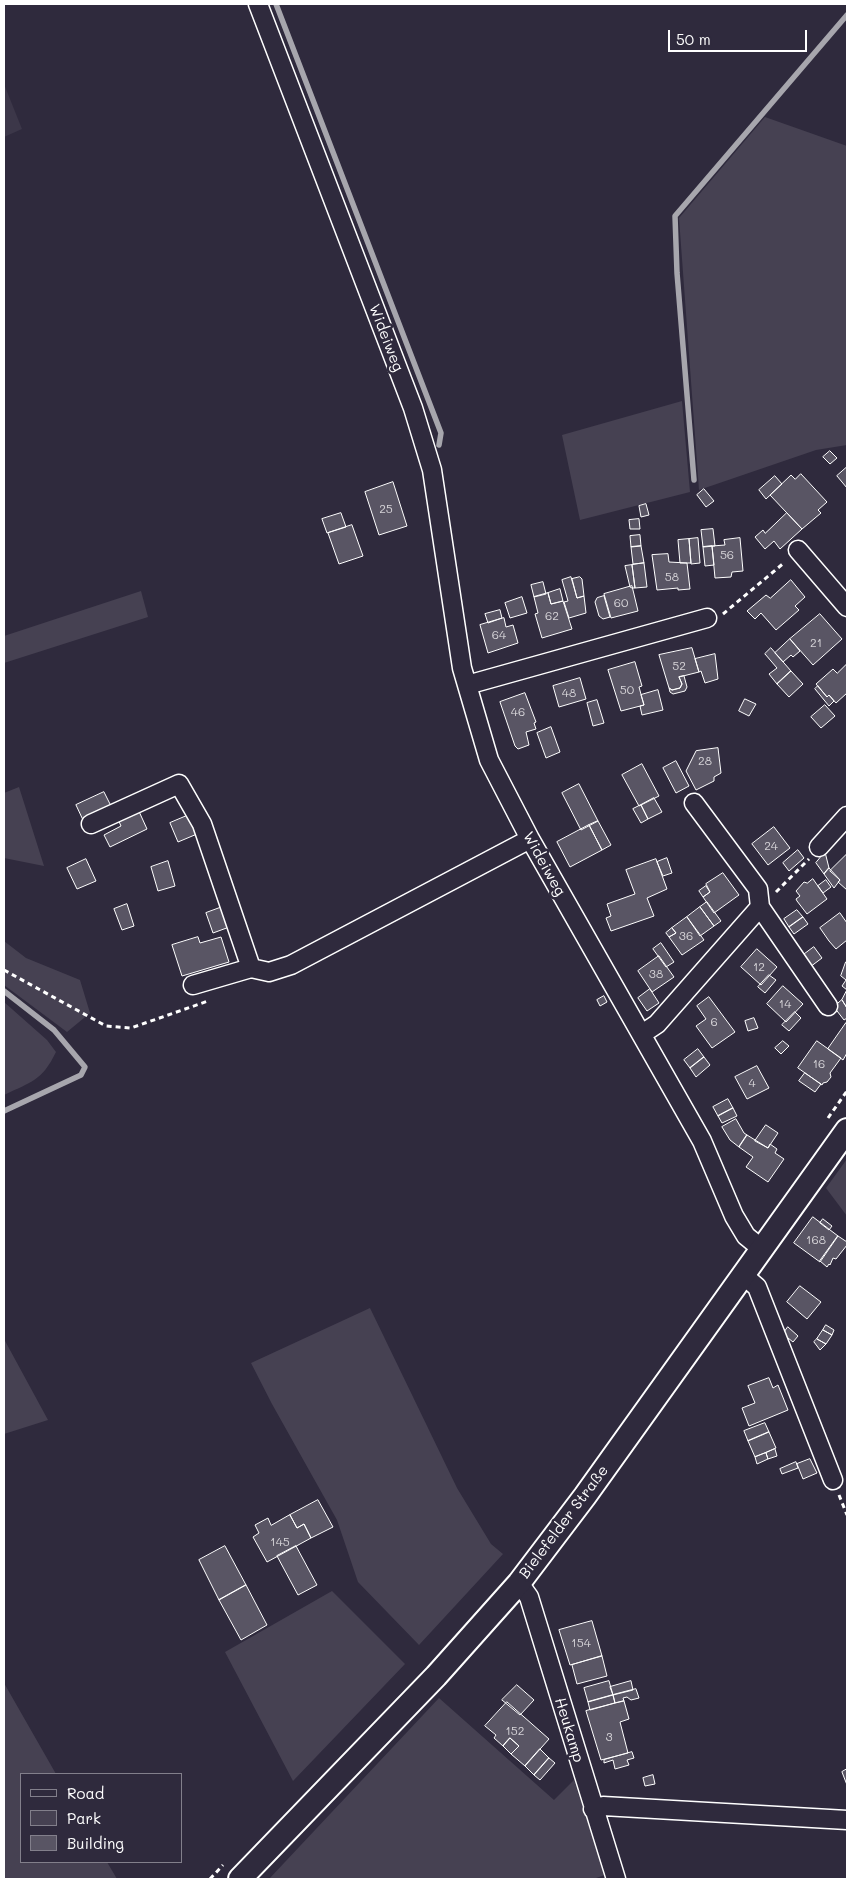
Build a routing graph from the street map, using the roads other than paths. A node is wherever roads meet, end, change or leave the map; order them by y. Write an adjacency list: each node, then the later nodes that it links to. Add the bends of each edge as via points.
1 (258, 4): 5 (street, Wideiweg, via 424,440 432,470)
2 (798, 550): 3 (street)
3 (847, 607)
4 (707, 618): 5 (street)
5 (467, 685): 9 (street, Wideiweg, via 489,760)
6 (694, 803): 11 (street, via 758,890)
7 (847, 816): 10 (street)
8 (91, 824): 12 (street, via 179,784 202,824)
9 (530, 840): 12 (street, via 291,965 269,972); 15 (street, Wideiweg)
10 (819, 847)
11 (760, 907): 14 (street); 15 (street, via 657,1024)
12 (250, 968): 13 (street)
13 (193, 985)
14 (828, 1006)
15 (642, 1034): 17 (street, Wideiweg, via 702,1141 734,1216 746,1236)
16 (847, 1130): 17 (main road, Bielefelder Straße)
17 (762, 1249): 18 (main road, Bielefelder Straße)
18 (744, 1275): 19 (street, via 757,1286); 20 (main road, Bielefelder Straße)
19 (833, 1480)
20 (519, 1582): 21 (street, Heukamp, via 529,1597); 23 (main road, Bielefelder Straße, via 436,1676)
21 (593, 1808): 22 (street, via 604,1806); 24 (street, Heukamp)
22 (847, 1820)
23 (240, 1879)
24 (616, 1879)

